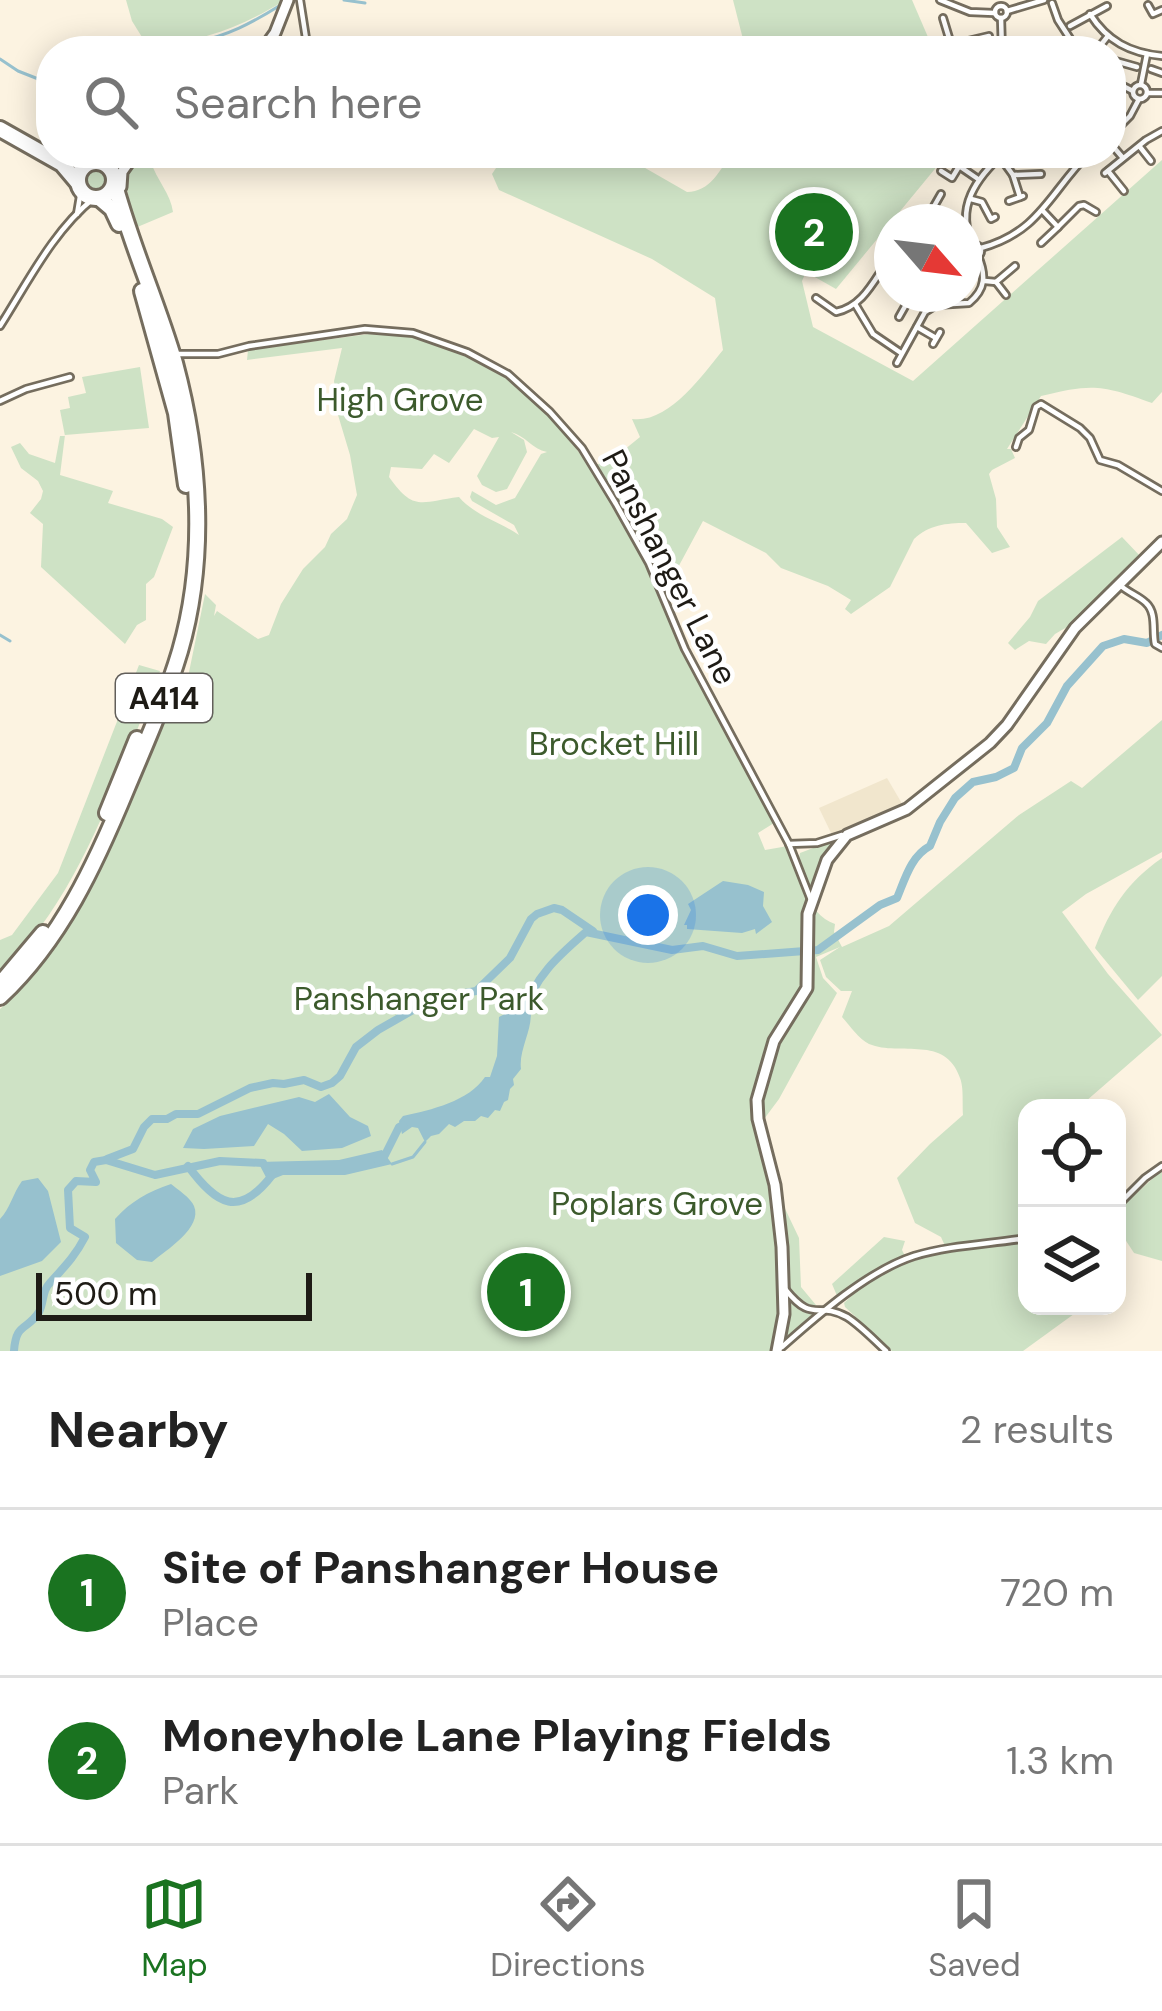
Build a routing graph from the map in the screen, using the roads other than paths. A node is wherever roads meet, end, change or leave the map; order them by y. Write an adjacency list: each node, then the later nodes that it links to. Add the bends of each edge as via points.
1 (287, 0): 14 (main road)
2 (300, 0): 15 (street)
3 (940, 0): 11 (street)
4 (1049, 1): 9 (street); 18 (street)
5 (1000, 3): 9 (street); 11 (street)
6 (1148, 5): 8 (street, via 1153,14)
7 (1107, 6): 10 (street)
8 (1162, 10)
9 (1007, 11): 11 (street)
10 (1090, 14): 13 (street); 19 (street)
11 (998, 15): 17 (street)
12 (943, 19): 16 (street)
13 (1070, 26)
14 (273, 36)
15 (306, 36)
16 (948, 36)
17 (1000, 36)
18 (1068, 36)
19 (1108, 36)
20 (1126, 47): 21 (street)
21 (1130, 50): 22 (street); 24 (street)
22 (1147, 54): 23 (street); 28 (street)
23 (1162, 56)
24 (1127, 64): 25 (street)
25 (1137, 67)
26 (1150, 70): 27 (street)
27 (1161, 76)
28 (1141, 85): 30 (street); 31 (street)
29 (1126, 88): 30 (street)
30 (1133, 91): 33 (street)
31 (1147, 93): 32 (street); 33 (street)
32 (1162, 93)
33 (1139, 99): 35 (street)
34 (0, 120): 38 (highway)
35 (1126, 121)
36 (0, 129): 40 (highway, A414)
37 (1162, 131): 39 (street)
38 (36, 141)
39 (1139, 146): 41 (street); 42 (street)
40 (36, 149)
41 (1126, 156)
42 (1151, 161)
43 (66, 168): 60 (highway, A414)
44 (86, 168): 60 (highway)
45 (107, 168): 57 (highway)
46 (120, 168): 57 (main road)
47 (125, 168): 66 (main road)
48 (958, 168): 54 (street, via 952,178)
49 (962, 168): 58 (street)
50 (989, 168): 58 (street)
51 (1009, 168): 56 (street)
52 (1075, 168): 67 (street)
53 (1111, 168): 59 (street, via 1106,172)
54 (941, 171)
55 (1041, 174): 56 (street)
56 (1013, 175): 63 (street, via 1021,196)
57 (114, 179): 60 (highway, via 111,190); 66 (highway, A414)
58 (978, 179): 62 (street)
59 (1124, 191)
60 (88, 192): 69 (street); 69 (street); 90 (highway, A414, via 112,209)
61 (941, 194): 64 (street)
62 (969, 199): 65 (street); 70 (street)
63 (1009, 201)
64 (935, 204)
65 (968, 204)
66 (120, 205): 90 (highway, A414)
67 (1043, 211): 71 (street); 73 (street)
68 (1096, 212): 71 (street, via 1079,206)
69 (77, 214): 86 (street)
70 (995, 217)
71 (1058, 227): 72 (street)
72 (1041, 243)
73 (982, 251)
74 (982, 266): 76 (street)
75 (1010, 266): 77 (street)
76 (984, 281): 77 (street); 79 (street)
77 (996, 282): 80 (street)
78 (874, 283): 82 (street)
79 (982, 286)
80 (1006, 295)
81 (816, 298): 82 (street, via 836,312)
82 (855, 304): 89 (street, via 873,334)
83 (902, 312): 85 (street)
84 (925, 312): 87 (street)
85 (899, 317)
86 (0, 326)
87 (917, 327): 88 (street); 89 (street)
88 (936, 338)
89 (901, 353): 91 (street)
90 (169, 357): 100 (street, Panshanger Lane, via 365,329 413,333 508,374 582,448 610,494); 102 (highway, A414, via 189,507 176,632 79,875); 103 (highway, A414, via 190,430 196,511 195,577 179,654 81,889)
91 (897, 363)
92 (70, 377): 93 (street)
93 (0, 401)
94 (1016, 447): 95 (street, via 1041,404 1080,428 1100,460)
95 (1162, 491)
96 (1162, 542): 97 (main road)
97 (1119, 584): 98 (street, via 1149,606); 99 (main road, via 990,743 907,809)
98 (1156, 643)
99 (847, 835): 100 (street); 101 (main road)
100 (789, 844): 101 (street, Panshanger Lane)
101 (811, 900): 107 (main road, via 806,992 775,1041 757,1100)
102 (0, 984)
103 (0, 997)
104 (1162, 1166): 105 (street)
105 (1126, 1197)
106 (1018, 1239): 108 (street, via 913,1256)
107 (785, 1289): 109 (street, via 800,1307); 111 (main road)
108 (841, 1300): 109 (street); 110 (street)
109 (828, 1310): 110 (street); 111 (street)
110 (849, 1318): 112 (street)
111 (777, 1351)
112 (886, 1351)

